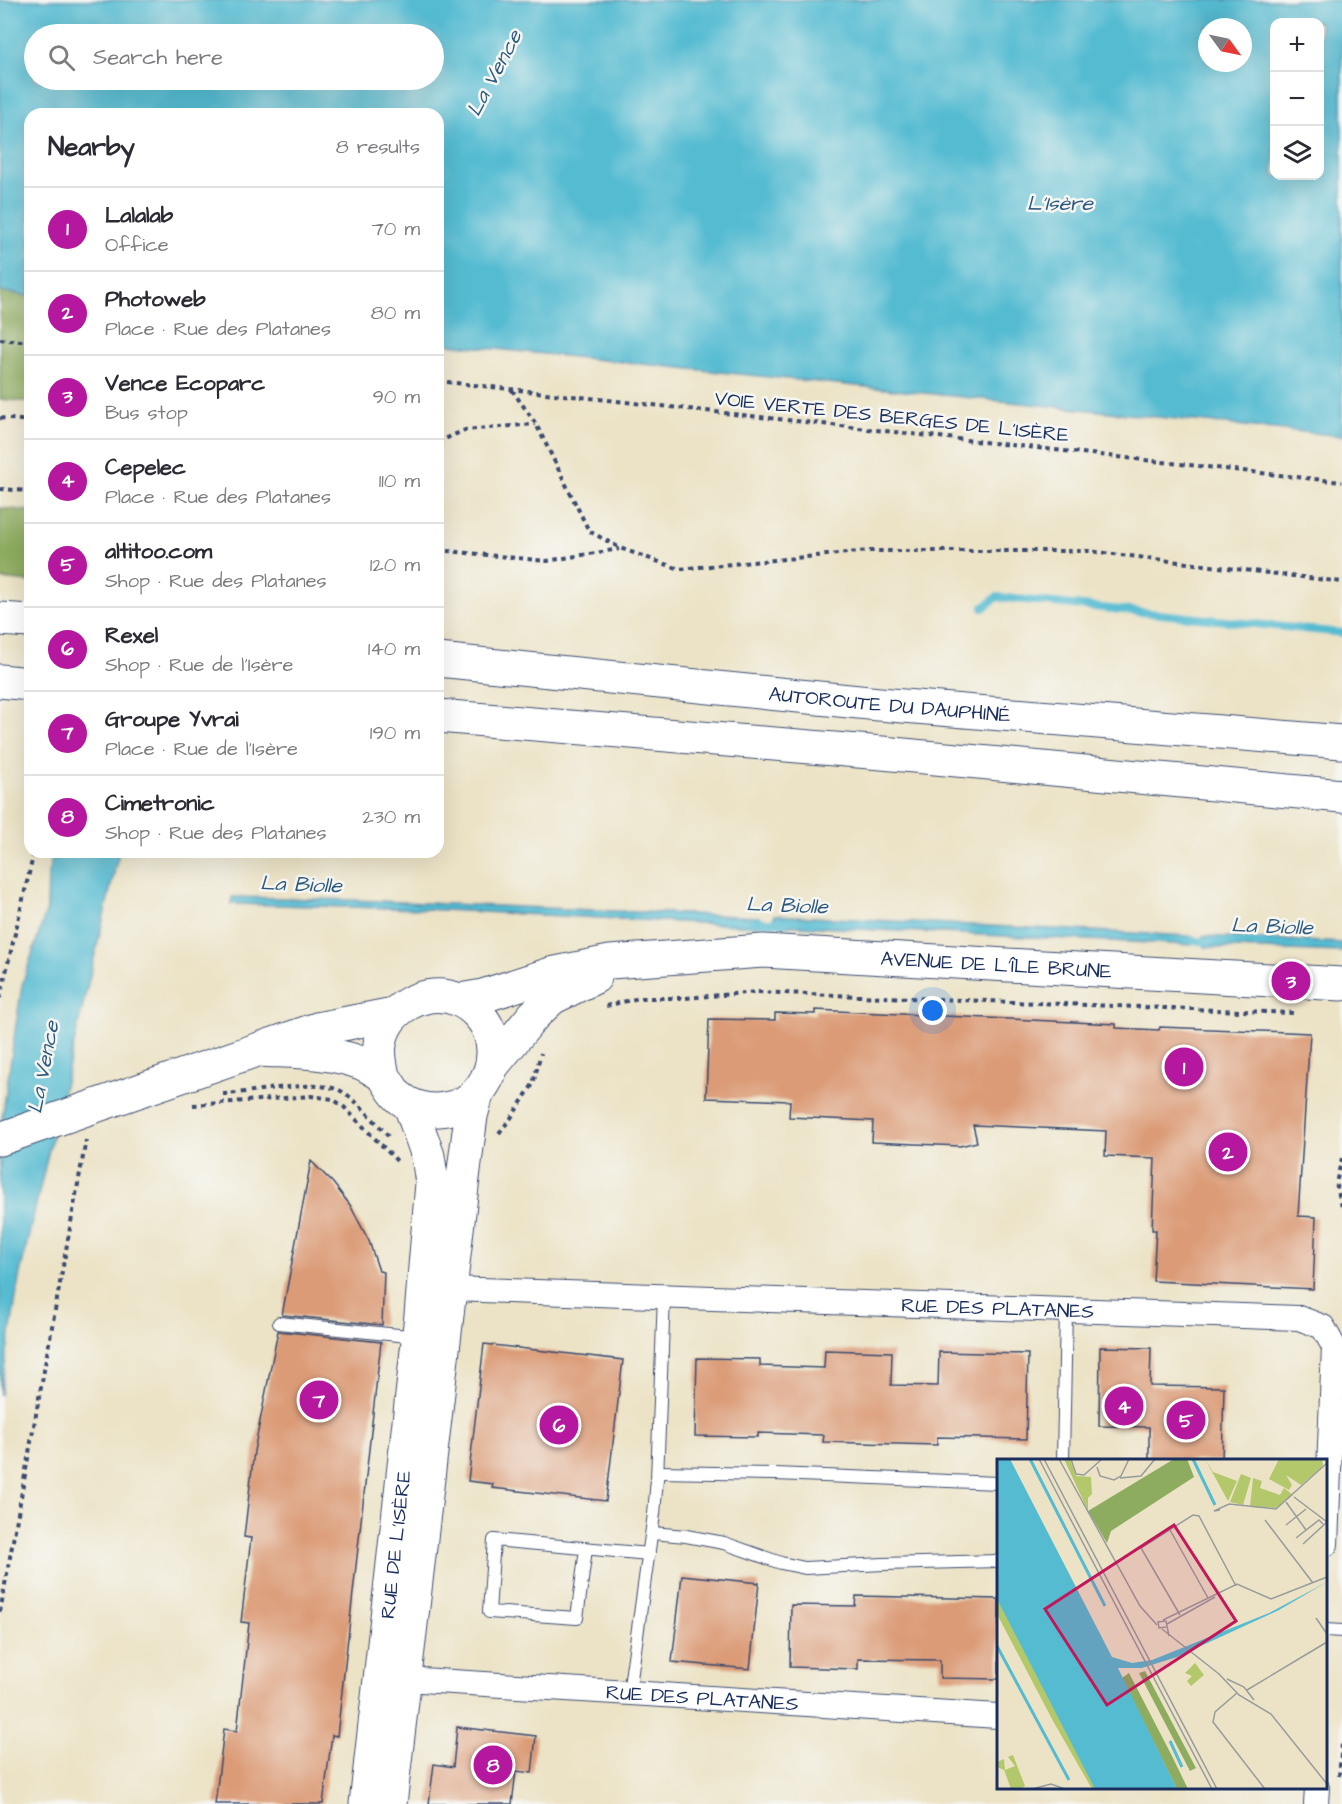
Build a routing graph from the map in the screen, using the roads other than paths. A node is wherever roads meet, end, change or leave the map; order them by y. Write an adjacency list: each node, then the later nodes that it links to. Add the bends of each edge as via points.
1 (0, 619): 2 (main road)
2 (24, 621)
3 (444, 661): 7 (main road, AUTOROUTE DU DAUPHINÉ, via 868,703)
4 (0, 681): 5 (main road)
5 (24, 683)
6 (444, 716): 8 (main road)
7 (1342, 742)
8 (1342, 796)
9 (651, 958): 10 (main road, AVENUE DE L'ÎLE BRUNE, via 763,951); 11 (main road, AVENUE DE L'ÎLE BRUNE, via 551,974); 14 (main road, AVENUE DE L'ÎLE BRUNE, via 600,975 552,998)
10 (1342, 984)
11 (460, 1000): 12 (main road, via 447,996 418,998); 14 (main road, via 484,1020 494,1049)
12 (394, 1014): 13 (main road, via 317,1029); 15 (main road, via 380,1043)
13 (260, 1050): 15 (main road, via 323,1054 364,1064); 18 (main road, via 76,1126)
14 (493, 1065): 16 (main road)
15 (383, 1076): 17 (main road, via 399,1097)
16 (477, 1094): 17 (main road, via 446,1110); 19 (main road, RUE DE L'ISÈRE)
17 (411, 1105): 19 (main road, RUE DE L'ISÈRE, via 428,1156 432,1183)
18 (0, 1139)
19 (438, 1288): 20 (street, RUE DES PLATANES); 23 (main road, RUE DE L'ISÈRE)
20 (664, 1296): 21 (street, RUE DES PLATANES); 25 (lane)
21 (1066, 1310): 24 (lane); 27 (street, RUE DES PLATANES, via 1299,1318 1323,1327 1334,1347)
22 (279, 1323): 23 (lane)
23 (432, 1338): 34 (main road, RUE DE L'ISÈRE); 38 (main road, RUE DE L'ISÈRE)
24 (1063, 1459)
25 (658, 1472): 26 (lane); 28 (lane)
26 (997, 1483)
27 (1327, 1519)
28 (652, 1533): 32 (lane); 33 (lane, via 724,1543 805,1568)
29 (1327, 1544): 30 (lane)
30 (1342, 1546)
31 (586, 1549): 31 (lane, via 494,1540 489,1612 577,1618); 32 (lane)
32 (649, 1554): 35 (lane)
33 (997, 1561)
34 (406, 1677): 35 (street, RUE DES PLATANES); 39 (main road, RUE DE L'ISÈRE)
35 (629, 1693): 36 (street, RUE DES PLATANES)
36 (997, 1716)
37 (1317, 1789): 40 (street)
38 (366, 1804)
39 (390, 1804)
40 (1316, 1804)

